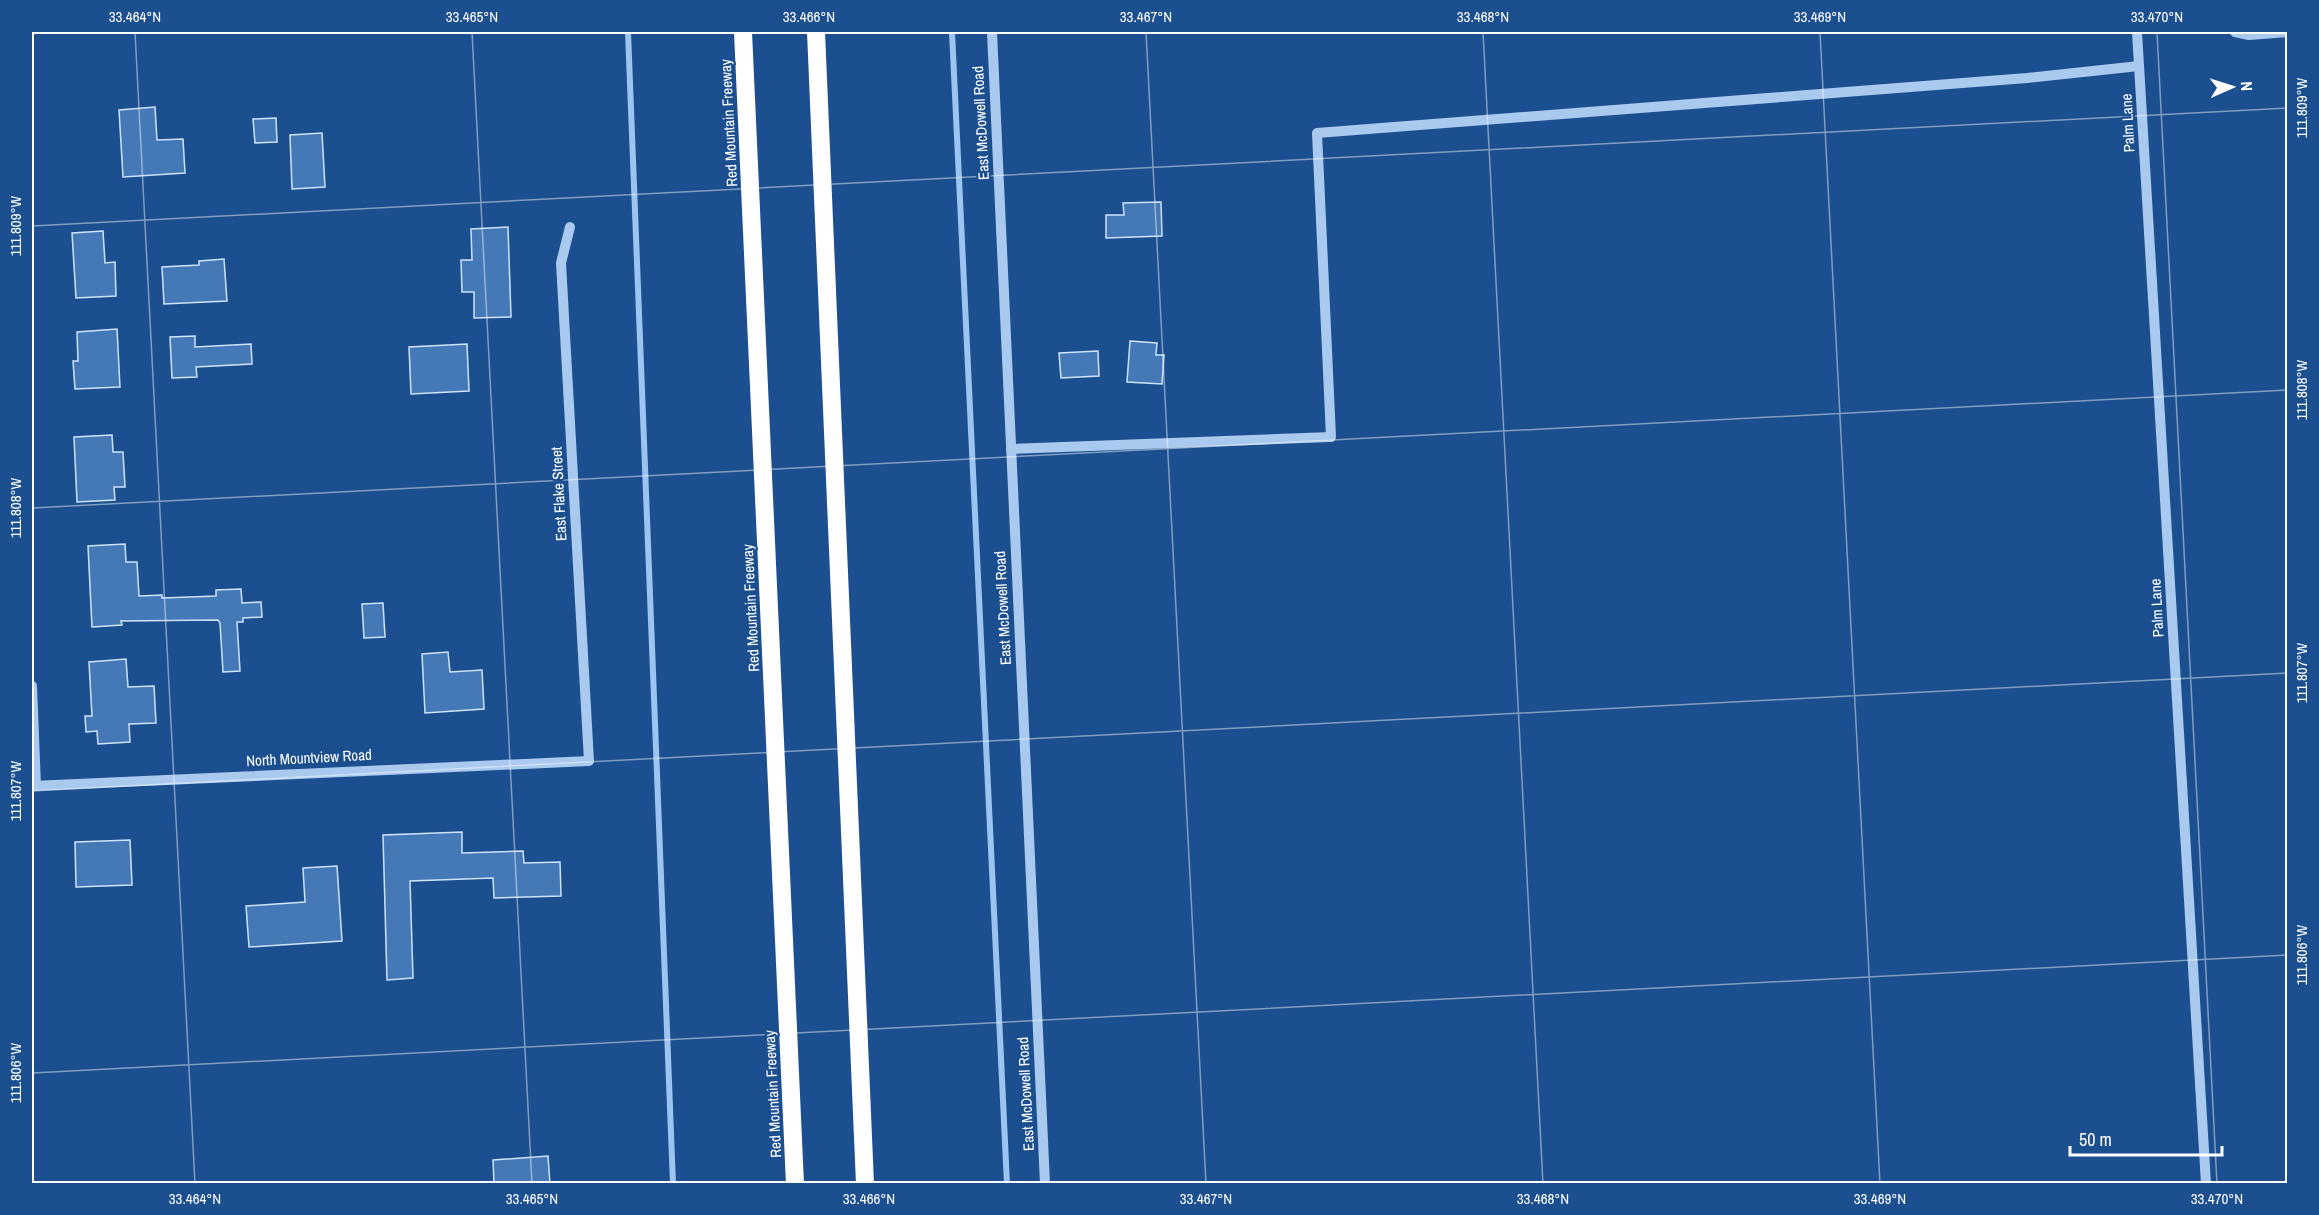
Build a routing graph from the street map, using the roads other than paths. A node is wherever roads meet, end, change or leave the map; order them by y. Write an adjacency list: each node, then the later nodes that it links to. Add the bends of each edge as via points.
1 (743, 32): 13 (highway, Red Mountain Freeway)
2 (816, 32): 14 (highway)
3 (992, 32): 9 (street, East McDowell Road)
4 (2137, 32): 7 (street, Palm Lane)
5 (2235, 32): 6 (street)
6 (2288, 32)
7 (2139, 66): 9 (street, via 1317,133 1331,438); 16 (street, Palm Lane)
8 (570, 227): 11 (street, East Flake Street, via 561,263)
9 (1011, 449): 15 (street, East McDowell Road)
10 (32, 686): 12 (street)
11 (589, 761): 12 (street, North Mountview Road)
12 (34, 786)
13 (795, 1184)
14 (866, 1184)
15 (1045, 1184)
16 (2206, 1184)

